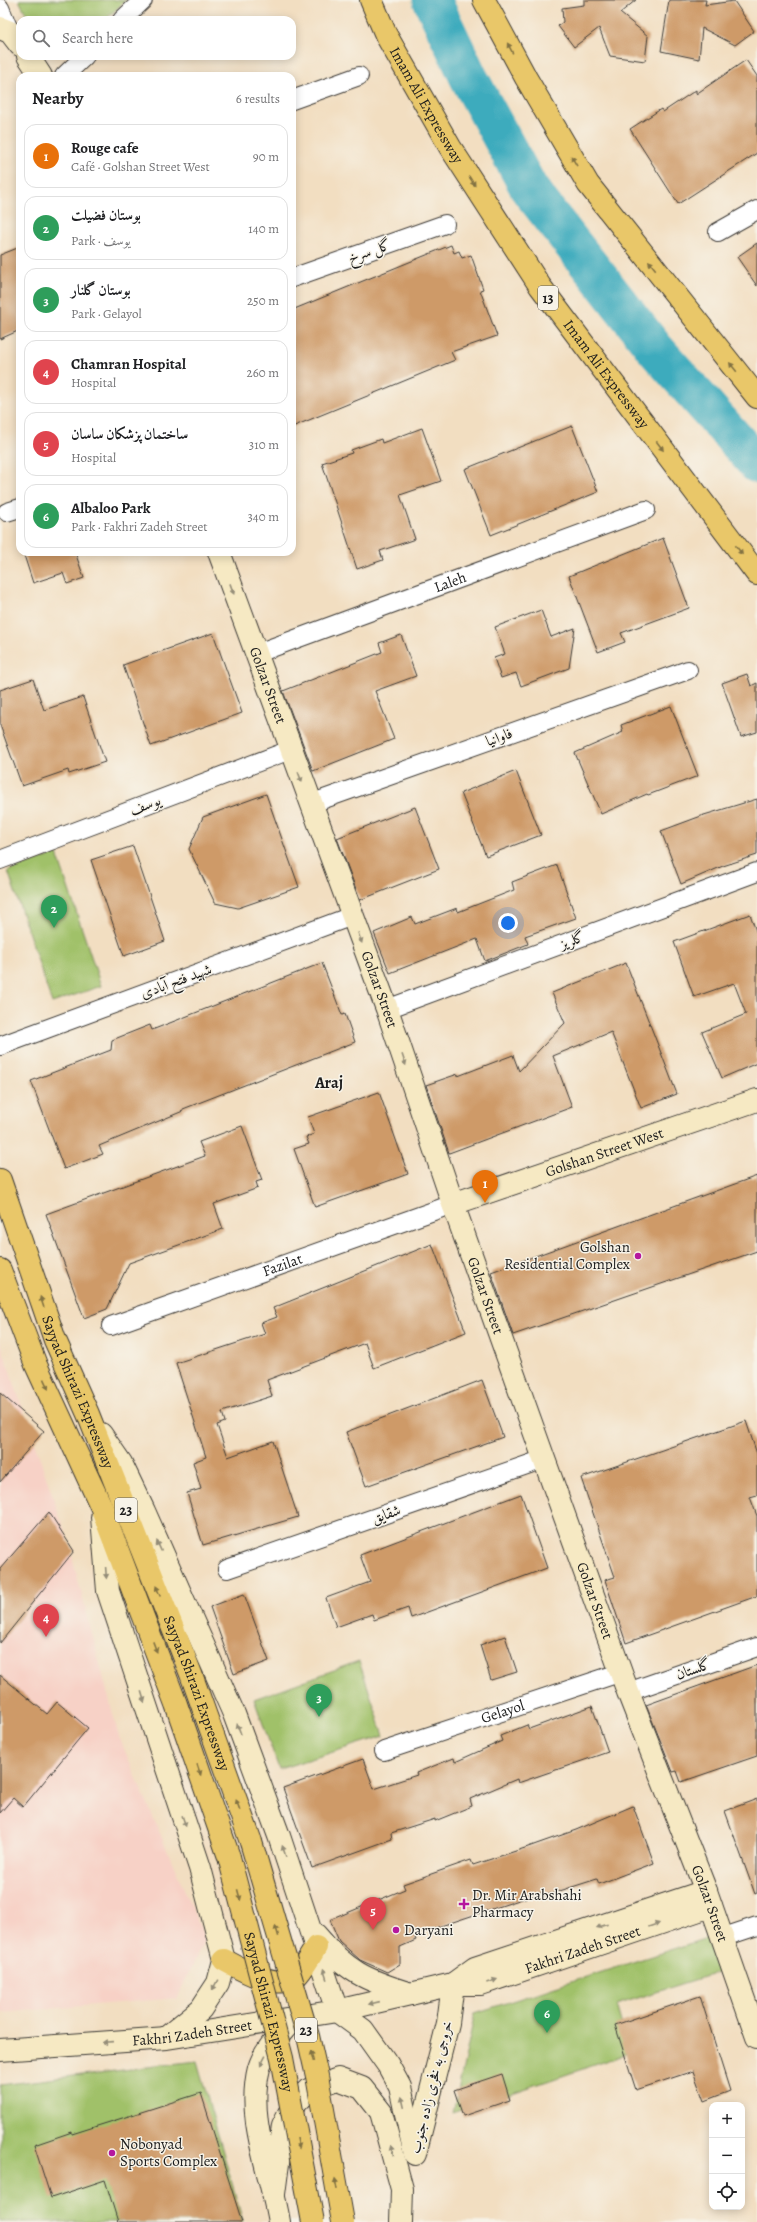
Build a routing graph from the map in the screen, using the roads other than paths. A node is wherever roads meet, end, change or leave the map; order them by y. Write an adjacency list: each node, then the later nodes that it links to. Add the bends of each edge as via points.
1 (143, 0): 5 (street)
2 (371, 0): 20 (highway, Imam Ali Expressway / 13, one-way to 20, via 386,35 450,147 540,286)
3 (484, 0): 17 (highway, one-way to 3, via 588,184)
4 (0, 8): 6 (street)
5 (126, 16)
6 (10, 35)
7 (30, 60): 9 (main road)
8 (81, 60): 10 (street)
9 (38, 72)
10 (68, 72)
11 (359, 76): 12 (street)
12 (296, 99)
13 (757, 210): 15 (street)
14 (445, 224): 16 (street, گل سرخ)
15 (718, 232)
16 (296, 277)
17 (757, 397)
18 (646, 510): 21 (street, Laleh)
19 (220, 556): 21 (main road, Golzar Street, one-way to 21)
20 (757, 574)
21 (255, 654): 23 (main road, Golzar Street)
22 (688, 670): 24 (street, فاوانیا)
23 (290, 750): 24 (main road, Golzar Street, one-way to 24); 25 (street, یوسف)
24 (310, 804): 27 (main road, Golzar Street)
25 (0, 860)
26 (757, 872): 28 (street, گلریز)
27 (352, 916): 28 (main road, Golzar Street, one-way to 28); 29 (street, شهید فتح آبادی)
28 (387, 1009): 32 (main road, Golzar Street, one-way to 32)
29 (0, 1046)
30 (757, 1100): 32 (main road, Golshan Street West)
31 (0, 1180): 37 (highway, Sayyad Shirazi Expressway / 23, one-way to 31, via 55,1340)
32 (453, 1204): 35 (street, Fazilat); 38 (main road, Golzar Street)
33 (0, 1270): 36 (highway, Sayyad Shirazi Expressway / 23)
34 (0, 1297): 36 (highway)
35 (111, 1326)
36 (36, 1365): 39 (highway, Sayyad Shirazi Expressway / 23, one-way to 39)
37 (88, 1414): 46 (main road, one-way to 37, via 234,1714 141,1504 121,1463); 62 (highway, Sayyad Shirazi Expressway / 23, one-way to 37, bridge, via 316,2070 251,1842 191,1674)
38 (544, 1459): 40 (street, شقایق); 42 (main road, Golzar Street)
39 (101, 1506): 49 (main road, one-way to 49, via 108,1591 200,1868); 61 (highway, Sayyad Shirazi Expressway / 23, one-way to 61, bridge, via 176,1704 229,1857 282,2058)
40 (227, 1569)
41 (757, 1647): 42 (street, گلستان)
42 (625, 1682): 43 (street, Gelayol); 44 (main road, Golzar Street)
43 (384, 1751)
44 (708, 1899): 47 (main road, Golzar Street); 50 (main road, Fakhri Zadeh Street, via 481,1984)
45 (757, 1926): 47 (street)
46 (309, 1927): 48 (main road); 51 (main road, via 332,1955 354,1972 378,1984)
47 (721, 1938): 54 (main road, Golzar Street)
48 (316, 1947): 49 (highway, via 295,1978 283,1982 255,1977); 52 (main road, one-way to 48)
49 (224, 1960): 55 (main road, one-way to 55, via 218,1983 202,2009)
50 (453, 1984): 51 (main road, Fakhri Zadeh Street); 57 (main road, خروجی به فخری زاده جنوب, via 448,2023)
51 (413, 1995): 52 (main road, Fakhri Zadeh Street, one-way to 52)
52 (338, 2011): 53 (main road, Fakhri Zadeh Street); 57 (main road, one-way to 52, via 400,2087 363,2030)
53 (294, 2018): 55 (main road, Fakhri Zadeh Street); 59 (main road, one-way to 59, via 272,2043 260,2067 256,2092 257,2126)
54 (757, 2037)
55 (167, 2038): 56 (main road, Fakhri Zadeh Street, one-way to 56)
56 (0, 2050)
57 (415, 2154): 58 (main road, خروجی به فخری زاده جنوب)
58 (402, 2189): 59 (main road, one-way to 59, via 381,2112 362,2088 338,2080 310,2089 292,2107 283,2125); 63 (main road)
59 (274, 2194): 60 (main road)
60 (279, 2222)
61 (313, 2222)
62 (343, 2222)
63 (401, 2222)

